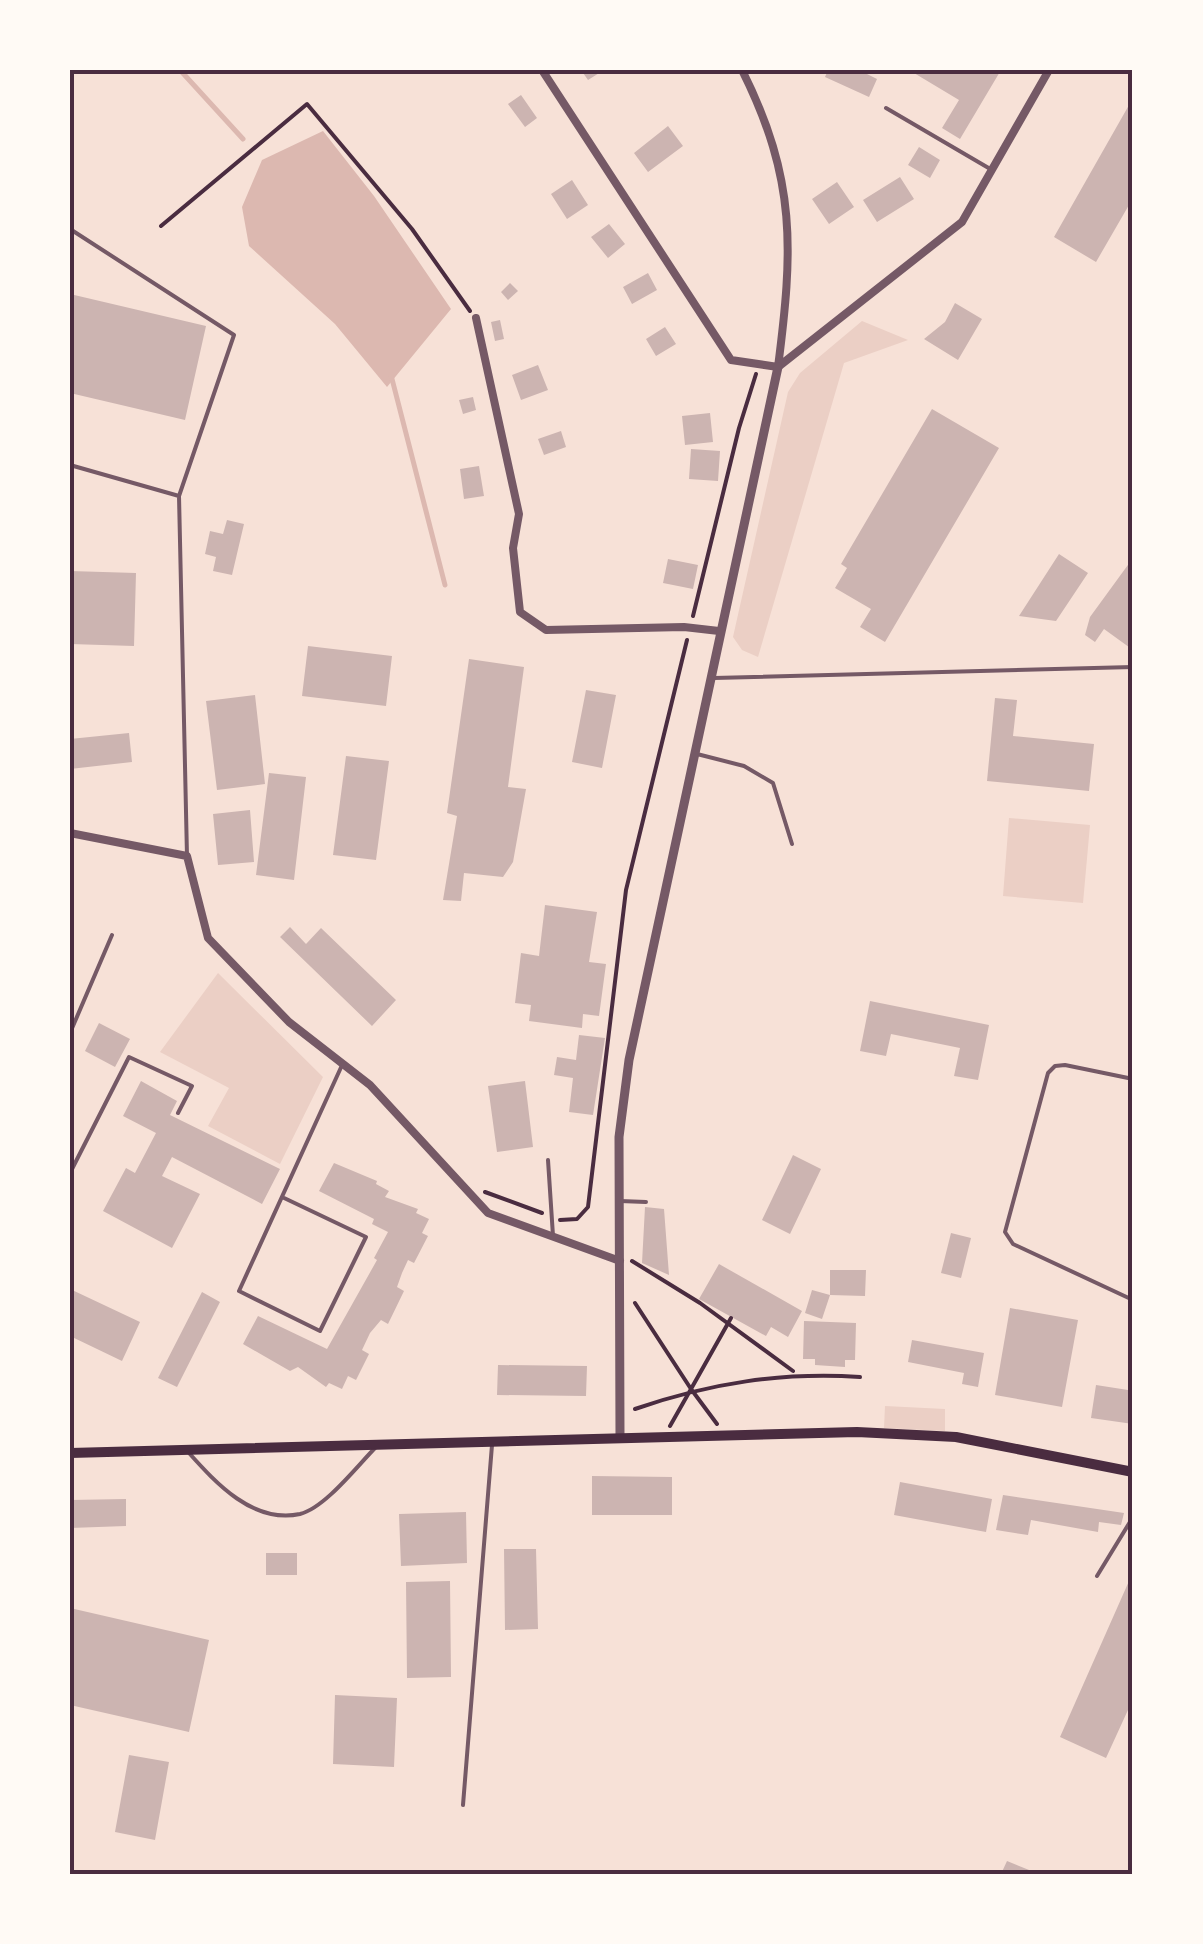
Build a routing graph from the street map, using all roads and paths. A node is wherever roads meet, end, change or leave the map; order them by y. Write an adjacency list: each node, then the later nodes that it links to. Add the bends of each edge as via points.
1 (542, 70): 9 (street, via 731,360)
2 (742, 70): 10 (street, via 788,200 791,268)
3 (1049, 70): 5 (street)
4 (886, 108): 5 (lane)
5 (992, 170): 10 (street, via 962,222)
6 (161, 226): 8 (path, via 307,104)
7 (70, 229): 12 (lane, via 234,335)
8 (476, 318): 13 (street, via 519,514 513,548 520,612 546,630)
9 (760, 364): 10 (street); 13 (path)
10 (778, 367): 14 (street)
11 (70, 464): 12 (lane)
12 (179, 496): 20 (lane)
13 (690, 628): 14 (street); 32 (path, via 626,890 588,1207 572,1220)
14 (719, 631): 16 (street)
15 (1133, 667): 16 (lane)
16 (709, 678): 17 (street)
17 (697, 754): 19 (lane, via 744,766 773,783); 30 (street, via 628,1060)
18 (70, 833): 20 (street)
19 (792, 844)
20 (187, 856): 23 (street, via 208,938 289,1022)
21 (112, 935): 22 (lane)
22 (70, 1033)
23 (343, 1064): 29 (lane); 33 (street, via 370,1084 488,1213)
24 (1133, 1078): 35 (lane, via 1054,1066 1005,1232 1013,1244)
25 (178, 1113): 27 (lane, via 192,1086 130,1056)
26 (548, 1160): 32 (lane)
27 (70, 1173)
28 (476, 1188): 32 (path)
29 (282, 1196): 29 (lane, via 240,1291 320,1331 366,1237)
30 (620, 1201): 31 (lane); 34 (street)
31 (646, 1202)
32 (552, 1217): 33 (lane)
33 (553, 1236): 34 (street)
34 (620, 1257): 38 (path); 45 (street)
35 (1133, 1300)
36 (633, 1301): 41 (path)
37 (731, 1318): 38 (path)
38 (725, 1325): 39 (path); 41 (path)
39 (795, 1373): 40 (path); 41 (path)
40 (860, 1376)
41 (691, 1389): 42 (path); 43 (path); 44 (path)
42 (635, 1409)
43 (720, 1427)
44 (667, 1430)
45 (620, 1435): 46 (main road); 50 (main road, via 956,1437)
46 (492, 1440): 47 (main road); 53 (lane)
47 (379, 1443): 48 (main road); 48 (lane, via 335,1491 301,1514 258,1510 226,1494)
48 (186, 1449): 49 (main road)
49 (70, 1453)
50 (1133, 1472)
51 (1133, 1517): 52 (lane)
52 (1097, 1576)
53 (463, 1804)

